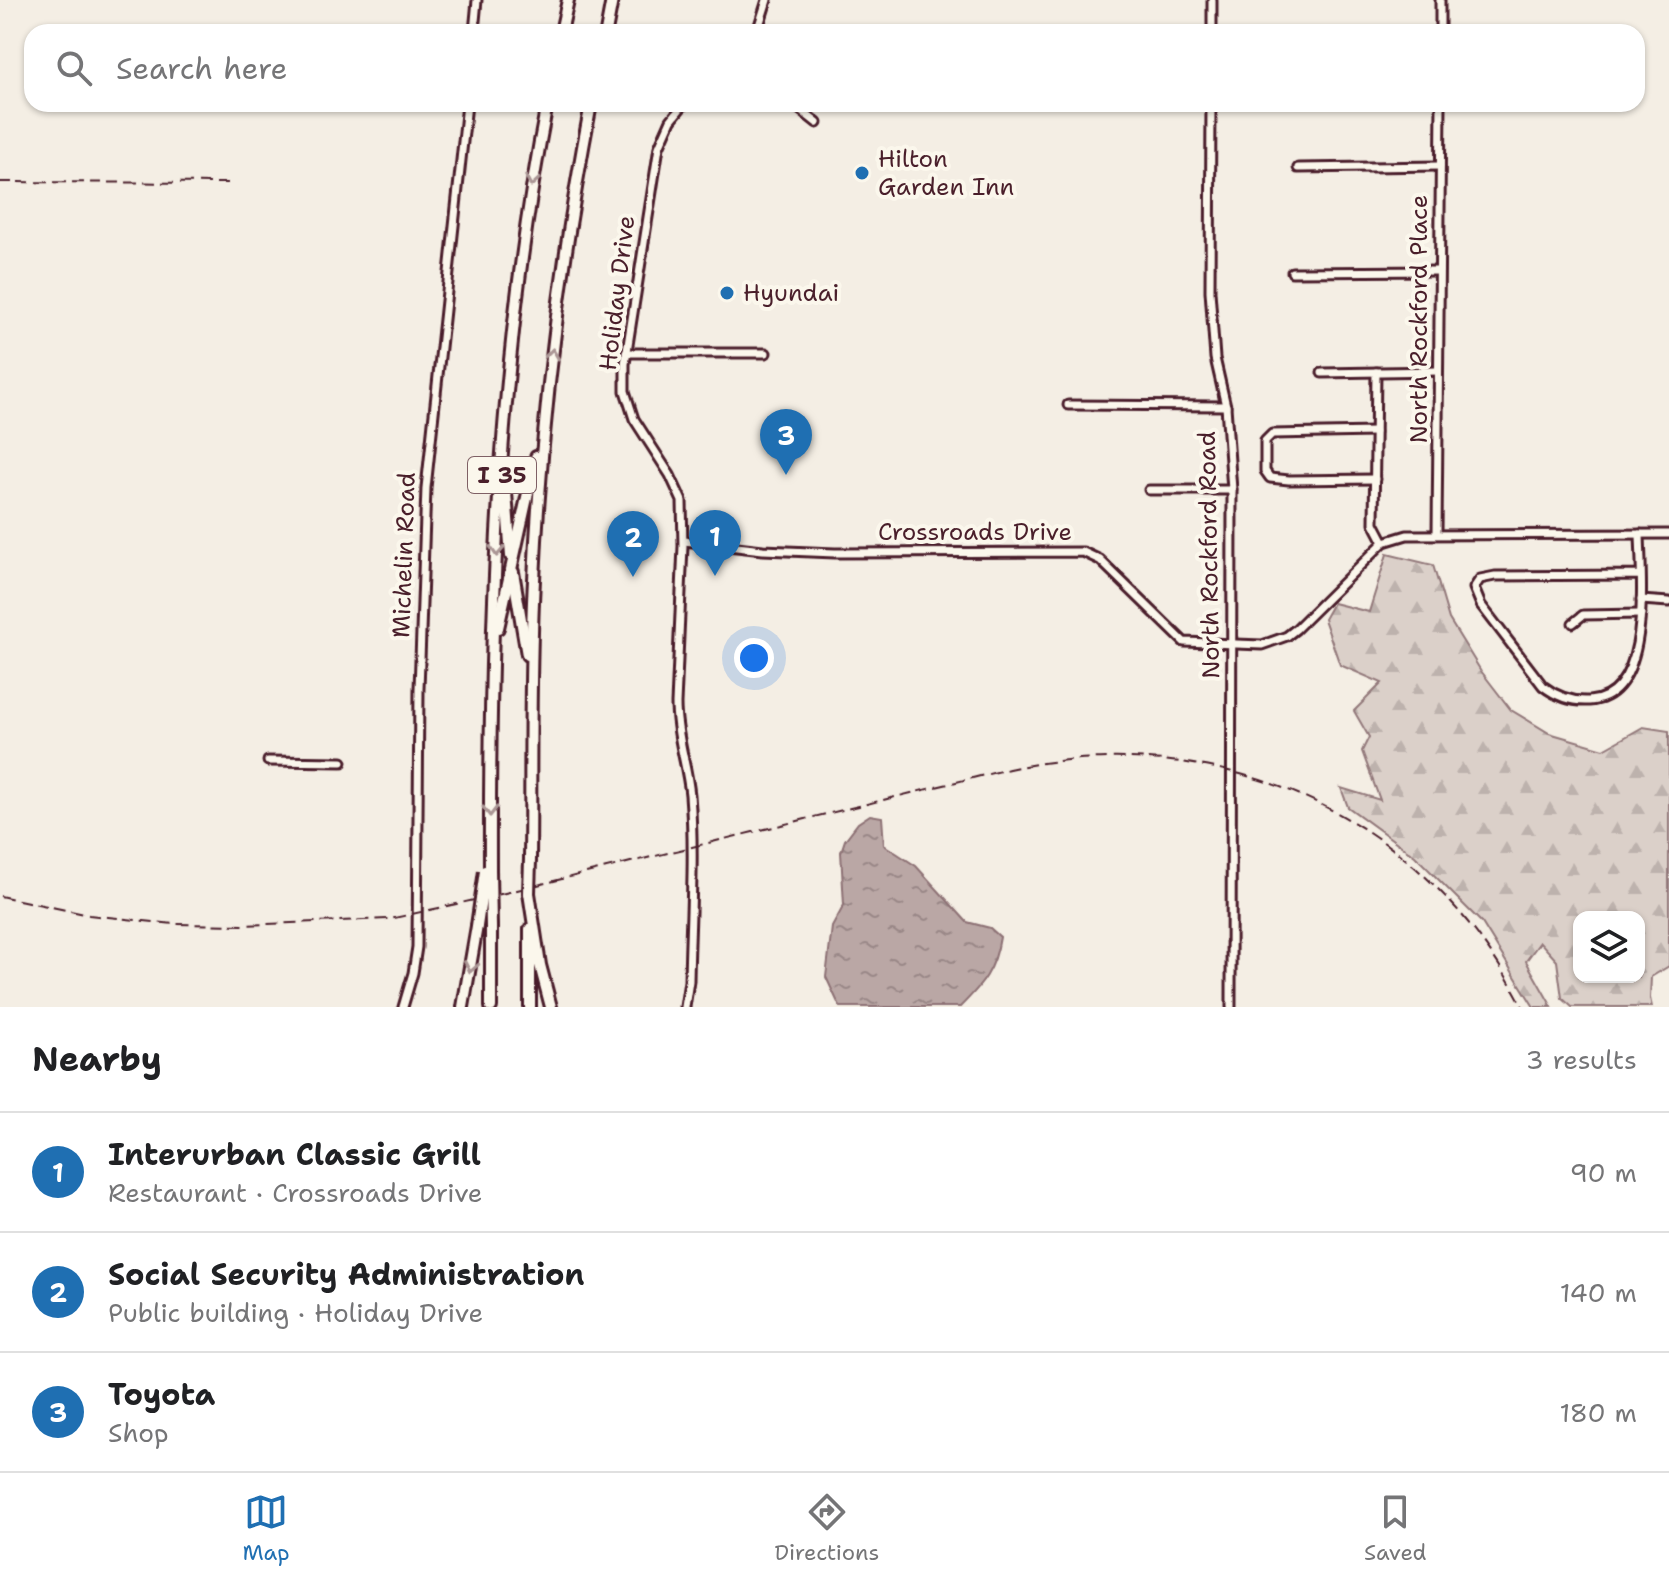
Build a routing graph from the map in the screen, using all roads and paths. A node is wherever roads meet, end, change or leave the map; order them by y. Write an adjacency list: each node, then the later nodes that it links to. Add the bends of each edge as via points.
1 (477, 0): 7 (street)
2 (568, 0): 8 (highway)
3 (612, 0): 9 (highway)
4 (767, 0): 10 (street)
5 (1212, 0): 11 (street)
6 (1440, 0): 12 (street)
7 (475, 24)
8 (563, 24)
9 (608, 24)
10 (760, 24)
11 (1212, 24)
12 (1440, 24)
13 (466, 112): 56 (street, Michelin Road, via 426,488 417,947)
14 (546, 112): 33 (highway, I 35, one-way to 33, via 525,226)
15 (590, 112): 31 (highway, I 35, one-way to 15)
16 (678, 112): 25 (street, Holiday Drive, via 659,147)
17 (803, 112): 20 (street)
18 (1211, 112): 32 (street, North Rockford Road, via 1210,291 1215,358)
19 (1441, 112): 21 (street, North Rockford Place)
20 (817, 123)
21 (1440, 166): 22 (street); 23 (street, North Rockford Place)
22 (1298, 168)
23 (1439, 271): 24 (street); 27 (street, North Rockford Place)
24 (1292, 272)
25 (626, 353): 26 (street); 41 (street, Holiday Drive, via 629,407 677,488)
26 (766, 353)
27 (1438, 371): 28 (street); 38 (street, North Rockford Place)
28 (1376, 372): 29 (street); 34 (street)
29 (1322, 373)
30 (1068, 405): 32 (street)
31 (546, 406): 43 (highway); 51 (highway, I 35)
32 (1226, 406): 37 (street, North Rockford Road)
33 (505, 423): 43 (highway); 50 (highway, I 35, one-way to 50)
34 (1375, 432): 35 (street); 35 (street, via 1272,434 1265,441 1265,471 1270,478)
35 (1375, 479): 42 (street, via 1374,523)
36 (1149, 490): 37 (street)
37 (1232, 490): 49 (street, North Rockford Road)
38 (1437, 534): 39 (street); 42 (street)
39 (1640, 534): 40 (street); 44 (street)
40 (1669, 534)
41 (684, 541): 49 (street, Crossroads Drive, via 835,553 1083,552 1100,560 1179,639); 61 (street, Holiday Drive, via 676,704 690,807)
42 (1384, 542): 49 (street, Crossroads Drive, via 1287,636 1262,645)
43 (512, 565): 50 (highway); 51 (highway)
44 (1640, 575): 45 (street); 47 (street, via 1495,576 1480,579 1474,588 1533,675 1551,692 1585,702 1604,698 1619,685 1634,656)
45 (1641, 600): 46 (street); 47 (street)
46 (1669, 602)
47 (1641, 614): 48 (street, via 1583,615)
48 (1573, 623)
49 (1231, 645): 62 (street, North Rockford Road)
50 (491, 662): 54 (highway, I 35, one-way to 54)
51 (531, 672): 55 (highway, I 35, bridge)
52 (268, 761): 53 (street)
53 (342, 762)
54 (488, 871): 57 (highway, one-way to 57, bridge); 58 (highway, I 35, bridge)
55 (532, 915): 59 (highway, I 35); 60 (highway)
56 (403, 1007)
57 (463, 1007)
58 (491, 1007)
59 (530, 1007)
60 (551, 1007)
61 (685, 1007)
62 (1231, 1007)

